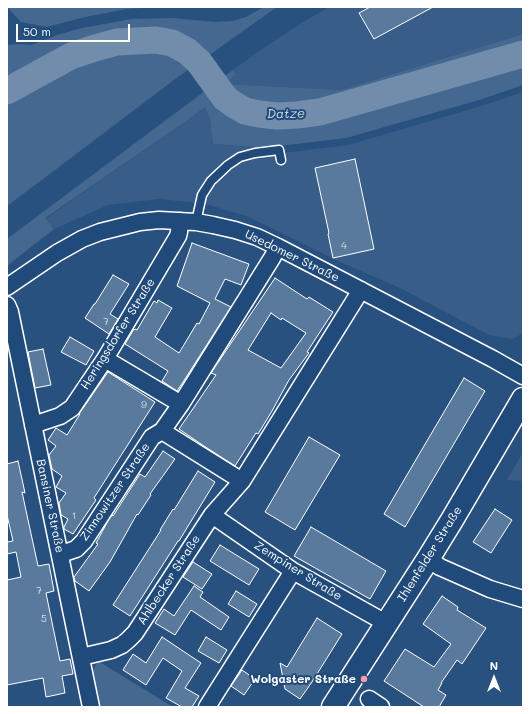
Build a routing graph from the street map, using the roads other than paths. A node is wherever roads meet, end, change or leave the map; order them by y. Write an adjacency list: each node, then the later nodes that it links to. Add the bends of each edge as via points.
1 (281, 160): 3 (lane, via 279,150 240,157 228,165 211,181 202,195)
2 (180, 221): 3 (street, Usedomer Straße); 5 (street, Usedomer Straße, via 140,222 100,232 57,253); 8 (street, Heringsdorfer Straße, via 178,236)
3 (196, 222): 4 (street, Usedomer Straße, via 235,230)
4 (278, 247): 6 (street, Usedomer Straße); 11 (street, Zinnowitzer Straße)
5 (7, 287)
6 (361, 290): 9 (street, Usedomer Straße); 14 (street, Ahlbecker Straße)
7 (7, 305): 12 (street, Bansiner Straße)
8 (105, 359): 11 (street); 12 (street, Heringsdorfer Straße, via 72,408 60,416)
9 (523, 376)
10 (523, 399): 17 (main road, Ihlenfelder Straße)
11 (181, 404): 13 (street, Zinnowitzer Straße)
12 (33, 425): 16 (street, Bansiner Straße)
13 (162, 430): 14 (street); 16 (street, Zinnowitzer Straße, via 152,437 84,541 76,548)
14 (242, 481): 15 (street, Ahlbecker Straße)
15 (212, 515): 18 (street, Zempiner Straße); 21 (street, Ahlbecker Straße, via 135,633 122,645 111,650)
16 (60, 554): 21 (street, Bansiner Straße)
17 (428, 559): 19 (street, via 490,589); 20 (main road, Ihlenfelder Straße)
18 (293, 571): 20 (street, Zempiner Straße); 23 (street)
19 (523, 599)
20 (386, 623): 24 (main road, Ihlenfelder Straße)
21 (81, 657): 22 (street, Bansiner Straße)
22 (91, 707)
23 (207, 707)
24 (333, 707)

